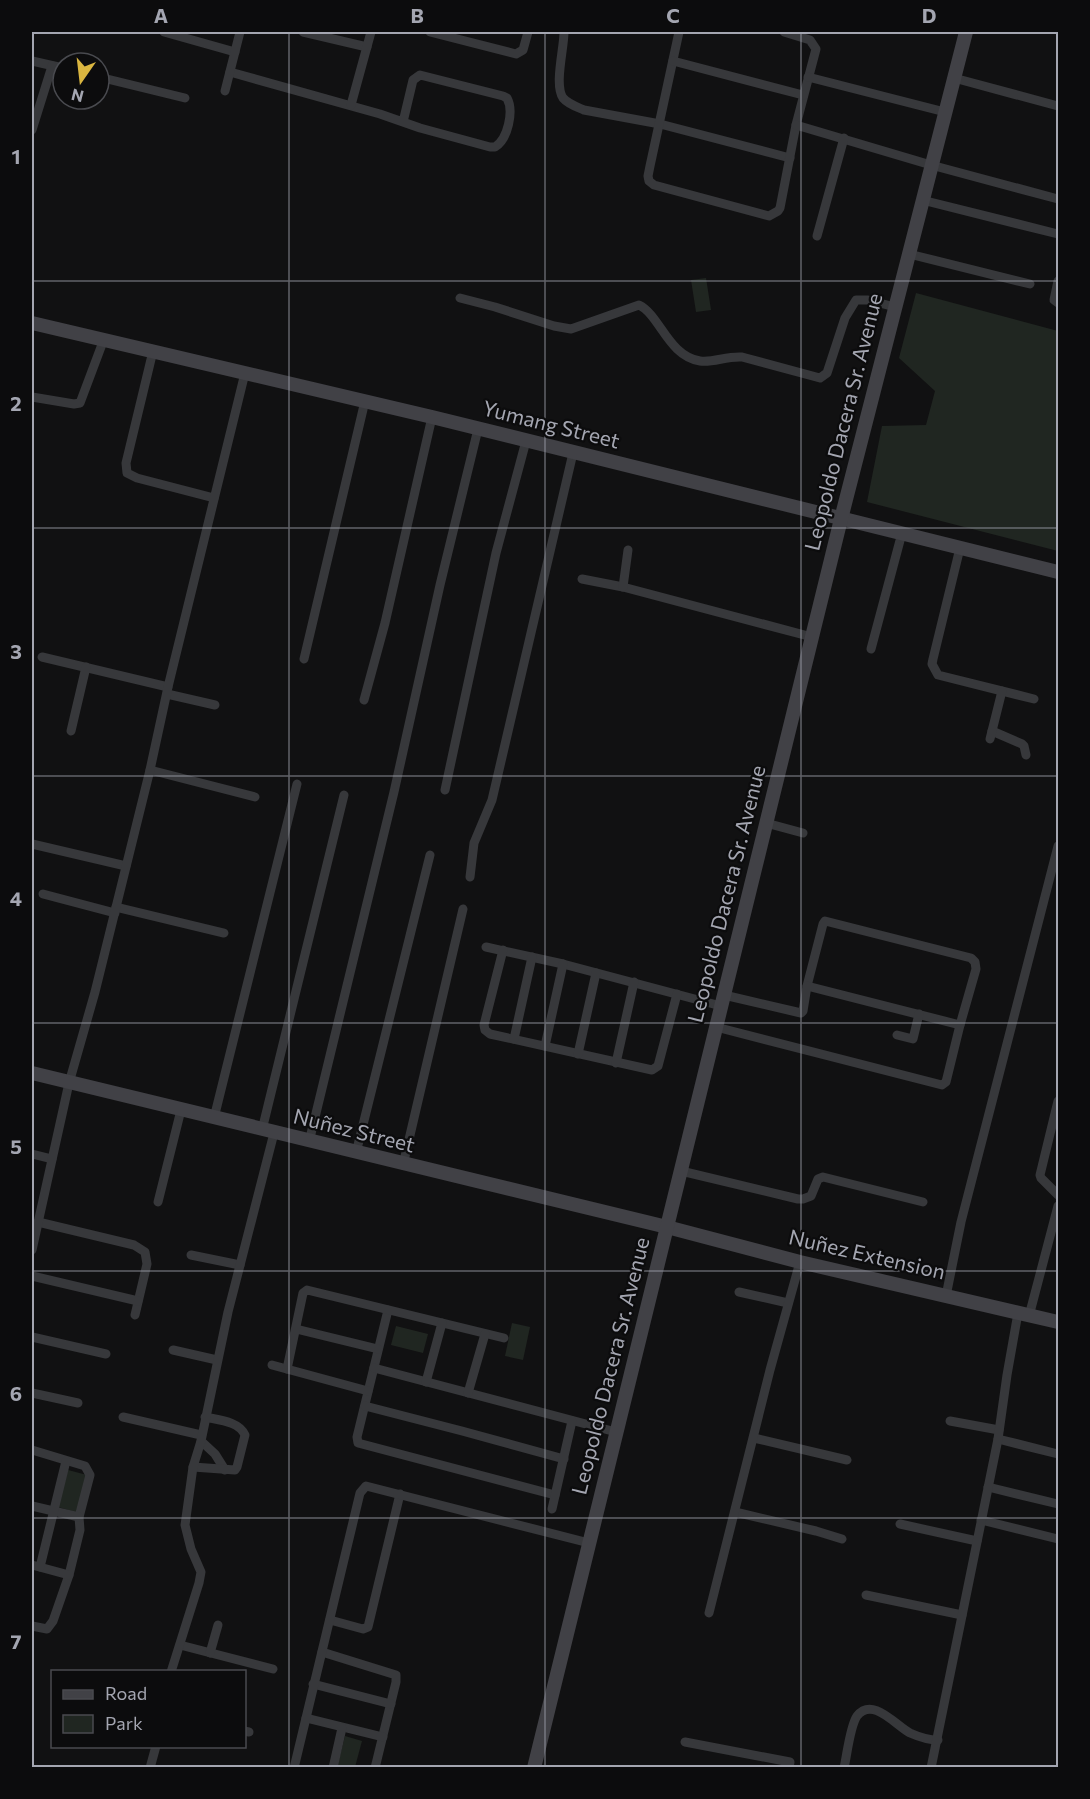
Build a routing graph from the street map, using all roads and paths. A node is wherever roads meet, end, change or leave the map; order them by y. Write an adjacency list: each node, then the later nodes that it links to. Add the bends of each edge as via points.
1 (164, 32): 12 (street)
2 (240, 32): 12 (street)
3 (303, 32): 11 (street)
4 (371, 32): 11 (street)
5 (430, 32): 6 (street, via 516,54 523,50)
6 (528, 32)
7 (564, 32): 28 (street, via 559,87 564,100 584,110)
8 (679, 32): 14 (street)
9 (784, 32): 18 (street, via 814,44)
10 (966, 32): 19 (main road, Leopoldo Dacera Sr. Avenue)
11 (367, 47): 24 (street)
12 (235, 52): 17 (street)
13 (32, 61): 15 (street)
14 (673, 61): 22 (street); 28 (street)
15 (51, 66)
16 (51, 69): 30 (street)
17 (230, 72): 21 (street); 24 (street)
18 (808, 77): 22 (street); 26 (street)
19 (954, 78): 25 (street); 26 (main road, Leopoldo Dacera Sr. Avenue)
20 (111, 79): 23 (street)
21 (225, 92)
22 (803, 95): 29 (street)
23 (185, 98)
24 (351, 105): 27 (street)
25 (1059, 106)
26 (945, 112): 33 (main road, Leopoldo Dacera Sr. Avenue)
27 (403, 122): 27 (street, via 413,80 420,75 503,96 511,108 503,138 495,147)
28 (660, 124): 32 (street); 32 (street, via 648,176 651,183 763,215 778,211)
29 (796, 125): 31 (street); 32 (street)
30 (32, 130)
31 (844, 138): 33 (street); 37 (street)
32 (790, 158)
33 (931, 165): 34 (street); 35 (main road, Leopoldo Dacera Sr. Avenue)
34 (1059, 199)
35 (922, 200): 36 (street); 38 (main road, Leopoldo Dacera Sr. Avenue)
36 (1059, 234)
37 (818, 236)
38 (909, 254): 40 (street); 43 (main road, Leopoldo Dacera Sr. Avenue)
39 (1059, 281): 42 (street, via 1054,300)
40 (1030, 284)
41 (460, 298): 43 (street, via 571,328 639,305 664,336 692,359 709,362 742,357 820,378 827,373 844,318 856,300)
42 (1059, 303)
43 (895, 307): 55 (main road, Leopoldo Dacera Sr. Avenue)
44 (32, 323): 45 (main road, Yumang Street)
45 (104, 339): 46 (main road, Yumang Street); 48 (street, via 80,403)
46 (153, 351): 47 (main road, Yumang Street); 54 (street, via 126,463 127,473)
47 (244, 373): 49 (main road, Yumang Street); 54 (street)
48 (32, 397)
49 (365, 401): 50 (main road, Yumang Street); 65 (street)
50 (432, 417): 51 (main road, Yumang Street); 70 (street)
51 (478, 429): 52 (main road, Yumang Street); 113 (street)
52 (526, 441): 53 (main road, Yumang Street); 76 (street, via 496,553)
53 (573, 453): 55 (main road, Yumang Street); 85 (street, via 492,800 474,843)
54 (214, 498): 67 (street)
55 (841, 519): 56 (main road, Yumang Street); 62 (main road, Leopoldo Dacera Sr. Avenue)
56 (902, 533): 57 (main road, Yumang Street); 63 (street)
57 (960, 548): 59 (main road, Yumang Street); 68 (street, via 932,664 938,675)
58 (628, 550): 61 (street)
59 (1059, 572)
60 (582, 579): 61 (street)
61 (623, 587): 62 (street)
62 (812, 637): 79 (main road, Leopoldo Dacera Sr. Avenue)
63 (871, 649)
64 (42, 657): 66 (street)
65 (304, 659)
66 (86, 668): 67 (street); 72 (street)
67 (168, 691): 71 (street); 74 (street)
68 (1002, 691): 69 (street); 73 (street, via 991,735 1022,744)
69 (1034, 699)
70 (364, 700)
71 (215, 705)
72 (71, 731)
73 (1026, 755)
74 (150, 770): 78 (street); 84 (street)
75 (297, 784): 111 (street)
76 (445, 790)
77 (344, 795): 112 (street)
78 (255, 797)
79 (766, 823): 80 (street); 98 (main road, Leopoldo Dacera Sr. Avenue)
80 (802, 833)
81 (32, 844): 84 (street)
82 (1059, 846): 131 (street, via 961,1222)
83 (429, 855): 114 (street)
84 (126, 866): 88 (street)
85 (470, 878)
86 (43, 894): 88 (street)
87 (463, 909): 117 (street)
88 (116, 910): 89 (street); 108 (street)
89 (224, 933)
90 (486, 947): 91 (street)
91 (503, 950): 92 (street); 103 (street, via 484,1025 490,1034)
92 (532, 957): 93 (street); 103 (street)
93 (563, 964): 94 (street); 104 (street)
94 (596, 973): 95 (street); 105 (street)
95 (634, 982): 97 (street); 106 (street)
96 (807, 986): 98 (street, via 801,1013); 99 (street); 100 (street, via 825,921 971,958 976,969)
97 (677, 994): 98 (street); 106 (street, via 658,1066 648,1070)
98 (722, 1001): 101 (main road, Leopoldo Dacera Sr. Avenue)
99 (919, 1014): 100 (street); 102 (street, via 913,1039)
100 (960, 1024): 101 (street, via 946,1082 942,1084)
101 (716, 1027): 118 (main road, Leopoldo Dacera Sr. Avenue)
102 (897, 1035)
103 (514, 1039): 104 (street)
104 (545, 1046): 105 (street)
105 (578, 1054): 106 (street)
106 (616, 1063)
107 (32, 1073): 108 (main road, Nuñez Street)
108 (69, 1083): 110 (main road, Nuñez Street); 116 (street)
109 (1059, 1101): 119 (street, via 1040,1175)
110 (181, 1110): 111 (main road, Nuñez Street); 120 (street)
111 (214, 1118): 112 (main road, Nuñez Street)
112 (268, 1132): 113 (main road, Nuñez Street); 128 (street)
113 (309, 1142): 114 (main road, Nuñez Street)
114 (356, 1153): 117 (main road, Nuñez Street)
115 (32, 1154): 116 (street)
116 (52, 1159): 123 (street)
117 (403, 1165): 124 (main road, Nuñez Street)
118 (681, 1171): 121 (street, via 798,1199 812,1196 818,1179 823,1177); 124 (main road, Leopoldo Dacera Sr. Avenue)
119 (1059, 1195)
120 (158, 1202)
121 (923, 1202)
122 (1059, 1206): 135 (street)
123 (38, 1222): 125 (street); 132 (street, via 140,1248 147,1264)
124 (667, 1227): 127 (main road, Nuñez Extension); 160 (main road, Leopoldo Dacera Sr. Avenue)
125 (32, 1250)
126 (191, 1255): 128 (street)
127 (800, 1262): 131 (main road, Nuñez Extension); 133 (street)
128 (240, 1265): 146 (street)
129 (32, 1276): 132 (street)
130 (739, 1292): 133 (street)
131 (946, 1296): 135 (main road, Nuñez Extension)
132 (138, 1301): 136 (street)
133 (788, 1303): 163 (street)
134 (388, 1310): 138 (street); 139 (street, via 307,1290 303,1293); 143 (street)
135 (1024, 1314): 137 (main road, Nuñez Extension); 161 (street, via 1006,1375)
136 (135, 1315)
137 (1059, 1322)
138 (442, 1323): 140 (street); 150 (street)
139 (296, 1329): 143 (street); 149 (street)
140 (485, 1334): 142 (street); 153 (street)
141 (32, 1337): 145 (street)
142 (504, 1338)
143 (378, 1349): 148 (street)
144 (173, 1350): 146 (street)
145 (106, 1354)
146 (217, 1360): 157 (street)
147 (272, 1365): 149 (street)
148 (374, 1368): 150 (street); 151 (street)
149 (286, 1369): 151 (street)
150 (426, 1382): 153 (street)
151 (368, 1391): 155 (street)
152 (32, 1393): 154 (street)
153 (468, 1393): 158 (street)
154 (78, 1403)
155 (365, 1407): 166 (street); 173 (street, via 357,1439 360,1444)
156 (123, 1417): 162 (street)
157 (205, 1417): 162 (street); 170 (street, via 234,1425 245,1433 237,1467)
158 (572, 1420): 160 (street); 166 (street)
159 (950, 1421): 161 (street)
160 (616, 1432): 185 (main road, Leopoldo Dacera Sr. Avenue)
161 (998, 1435): 165 (street); 171 (street)
162 (201, 1438): 169 (street); 170 (street)
163 (754, 1438): 167 (street); 178 (street)
164 (32, 1450): 168 (street)
165 (1059, 1454)
166 (564, 1459): 173 (street)
167 (847, 1460)
168 (66, 1461): 177 (street); 179 (street, via 90,1472)
169 (193, 1467): 170 (street); 194 (street, via 185,1525 201,1572)
170 (225, 1470)
171 (988, 1487): 174 (street); 180 (street)
172 (400, 1494): 185 (street); 191 (street, via 366,1486 362,1489); 191 (street, via 368,1627)
173 (555, 1495): 176 (street)
174 (1059, 1504)
175 (32, 1506): 177 (street)
176 (552, 1509)
177 (54, 1510): 179 (street); 186 (street)
178 (735, 1512): 182 (street); 189 (street)
179 (79, 1517): 187 (street, via 80,1530)
180 (981, 1520): 183 (street); 184 (street)
181 (900, 1524): 184 (street)
182 (842, 1539)
183 (1059, 1539)
184 (977, 1541): 190 (street)
185 (589, 1543): 211 (main road, Leopoldo Dacera Sr. Avenue)
186 (36, 1566): 187 (street)
187 (69, 1575): 193 (street, via 51,1626)
188 (866, 1595): 190 (street)
189 (709, 1613)
190 (962, 1615): 204 (street)
191 (330, 1620): 195 (street)
192 (219, 1625): 196 (street)
193 (32, 1626)
194 (180, 1645): 196 (street); 198 (street)
195 (322, 1652): 199 (street); 200 (street, via 394,1673)
196 (210, 1653): 197 (street)
197 (273, 1669)
198 (171, 1670)
199 (313, 1684): 200 (street); 201 (street)
200 (391, 1704): 203 (street)
201 (306, 1718): 202 (street); 208 (street)
202 (342, 1728): 203 (street); 209 (street)
203 (383, 1737): 210 (street)
204 (938, 1740): 213 (street, via 918,1736 884,1713 867,1710 856,1717); 214 (street)
205 (685, 1742): 212 (street, via 790,1762)
206 (155, 1748): 207 (street)
207 (150, 1767)
208 (294, 1767)
209 (333, 1767)
210 (375, 1767)
211 (534, 1767)
212 (789, 1767)
213 (844, 1767)
214 (931, 1767)

